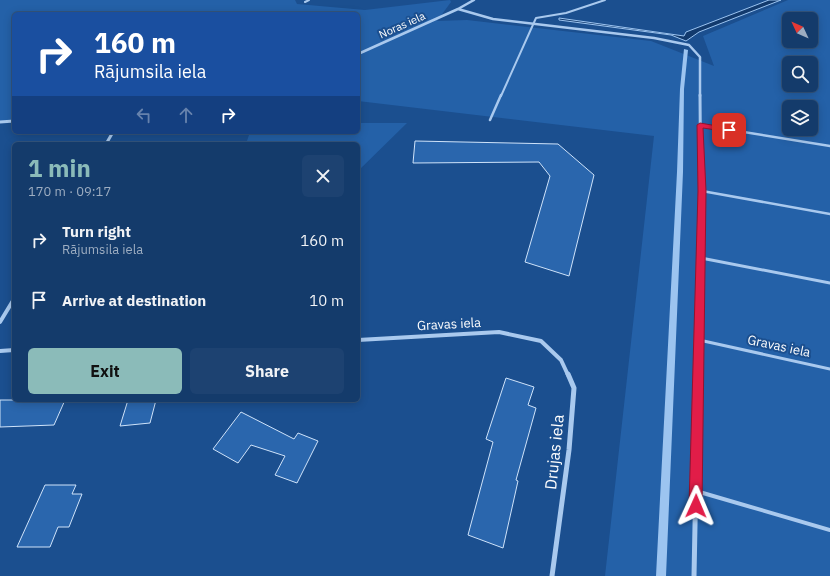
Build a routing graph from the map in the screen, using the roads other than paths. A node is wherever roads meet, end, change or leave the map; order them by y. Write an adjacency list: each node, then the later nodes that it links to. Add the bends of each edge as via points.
1 (309, 0): 4 (lane)
2 (474, 0): 5 (street, Noras iela)
3 (605, 0): 6 (lane, via 566,13 536,18)
4 (305, 2)
5 (458, 9): 6 (street, via 493,19); 7 (street, Noras iela)
6 (534, 23): 8 (lane); 11 (street, via 654,38 689,46 700,57)
7 (360, 53)
8 (490, 120)
9 (12, 121): 10 (street)
10 (0, 122)
11 (700, 125): 12 (lane); 13 (street)
12 (830, 146)
13 (702, 191): 14 (lane); 15 (street)
14 (830, 214)
15 (700, 258): 16 (lane); 20 (street)
16 (830, 283)
17 (12, 302): 18 (street)
18 (0, 322)
19 (360, 340): 21 (street, Gravas iela, via 499,332)
20 (699, 340): 24 (lane, Gravas iela); 25 (street)
21 (541, 342): 27 (street, Drujas iela, via 561,360 574,388 569,450)
22 (12, 350): 23 (street)
23 (0, 351)
24 (830, 368)
25 (696, 491): 26 (lane); 28 (street)
26 (830, 530)
27 (552, 576)
28 (694, 576)

